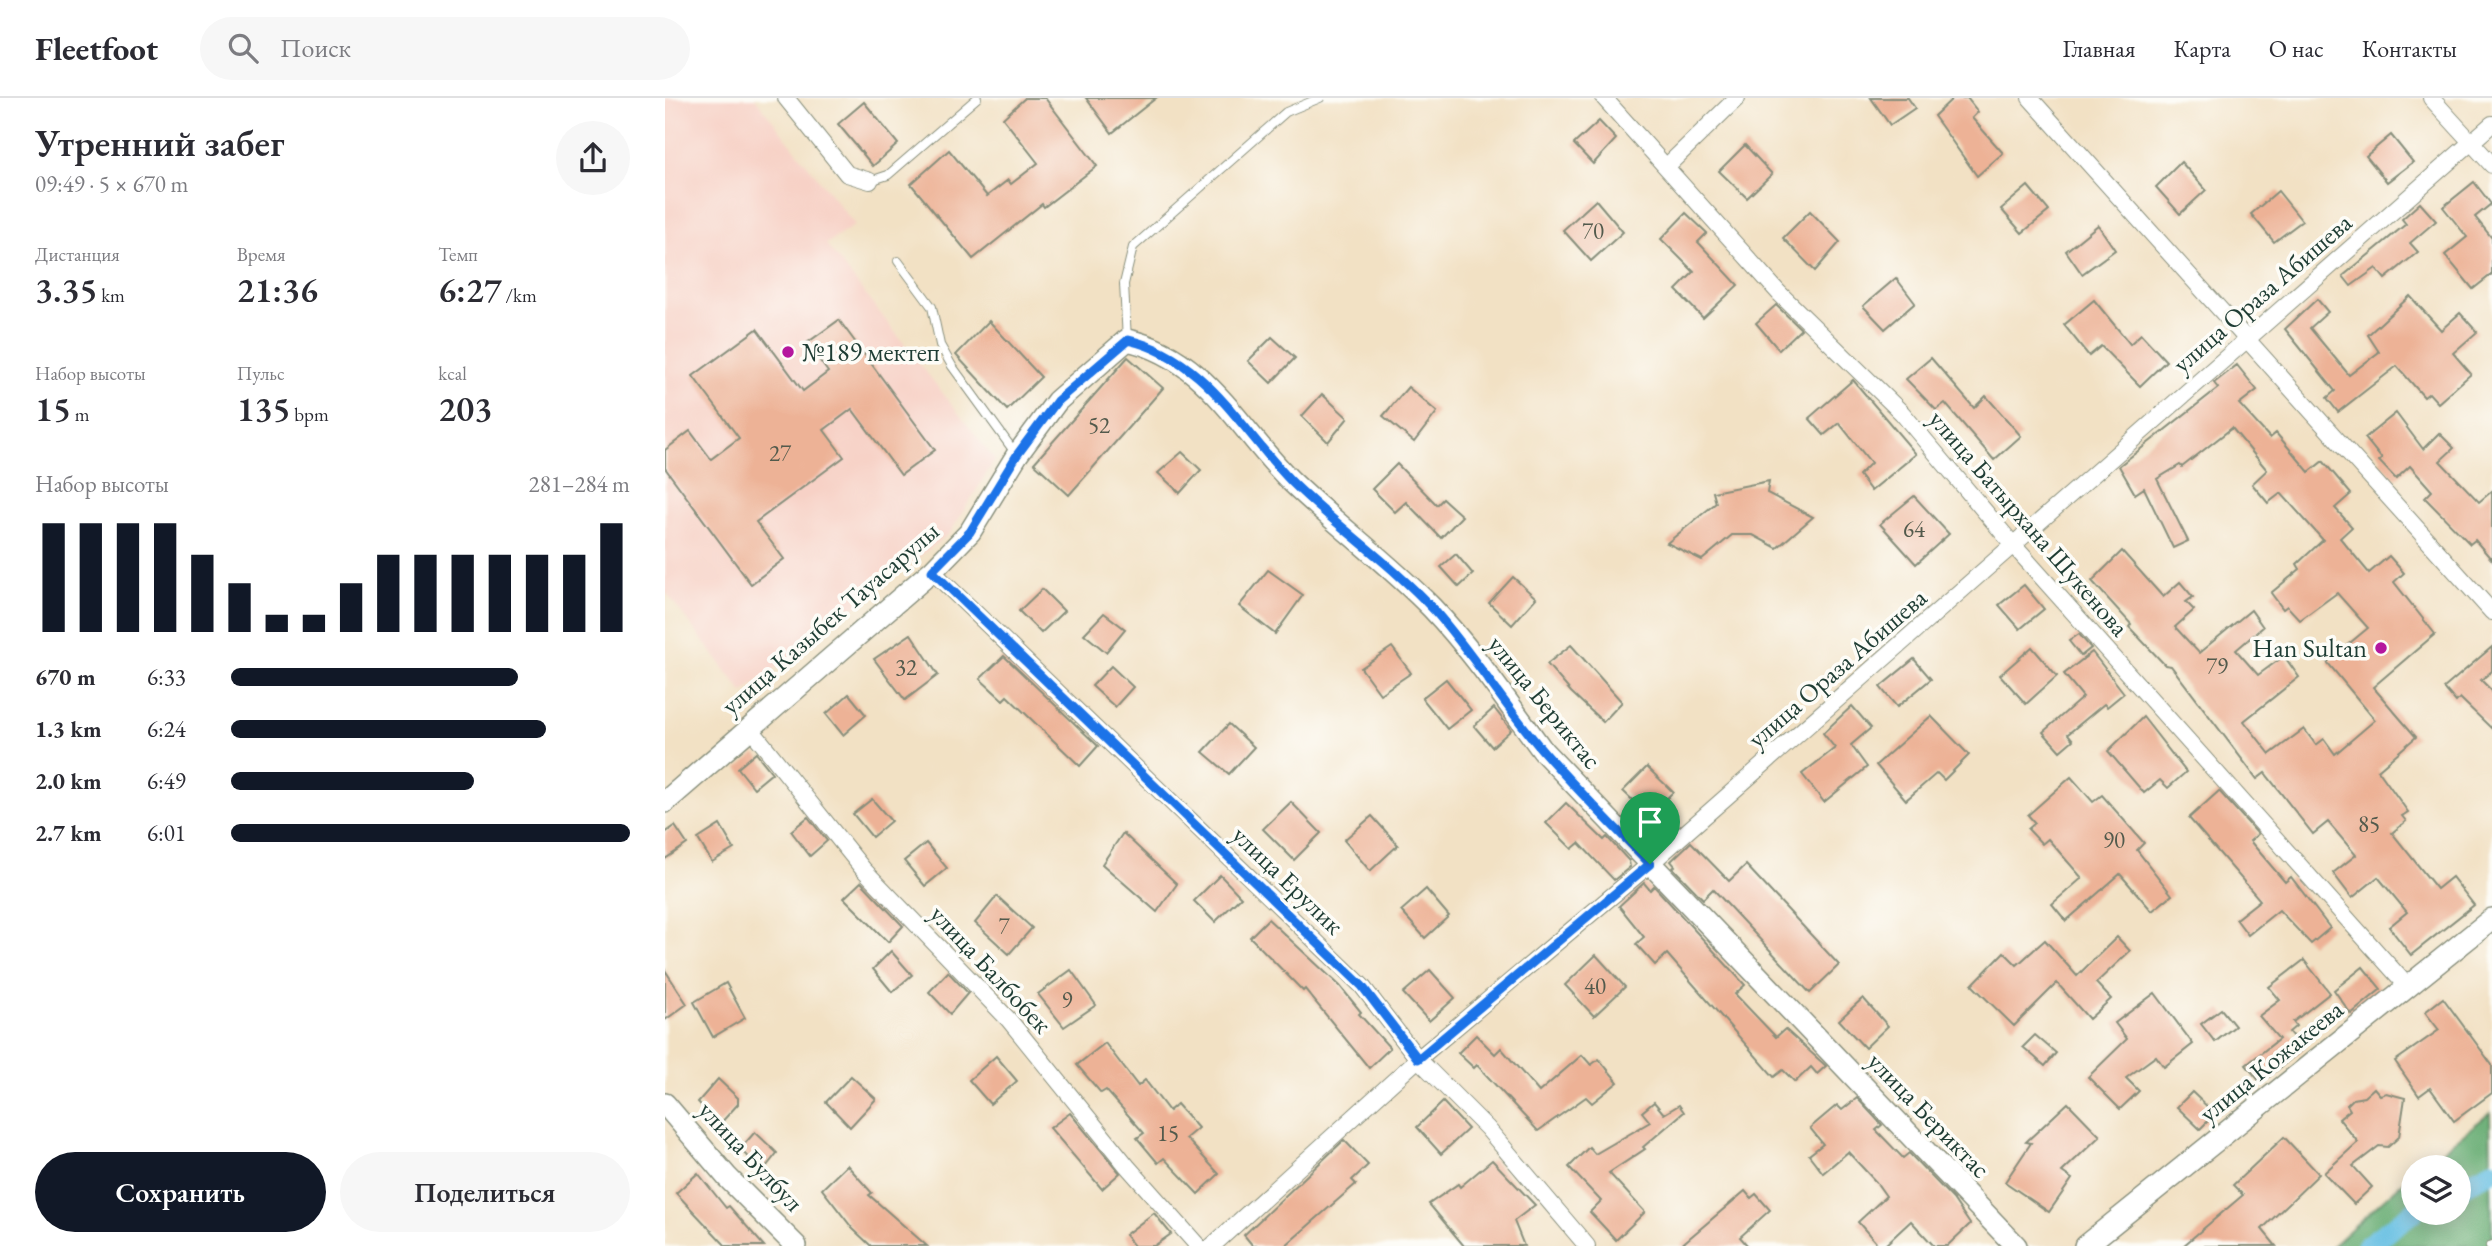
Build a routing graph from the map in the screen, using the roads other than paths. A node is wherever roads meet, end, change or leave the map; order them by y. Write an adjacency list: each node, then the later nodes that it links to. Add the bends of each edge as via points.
1 (786, 98): 12 (street, via 847,174)
2 (977, 98): 12 (lane, via 888,175)
3 (1320, 98): 15 (lane, via 1286,112 1133,247 1124,284)
4 (1604, 98): 11 (street, улица Батырхана Шукенова)
5 (1737, 98): 11 (street)
6 (2030, 98): 14 (street)
7 (2431, 98): 9 (street)
8 (2492, 124): 9 (street, улица Ораза Абишева)
9 (2471, 142): 10 (street); 14 (street, улица Ораза Абишева)
10 (2492, 165)
11 (1667, 166): 17 (street, улица Батырхана Шукенова, via 1779,293 1902,413)
12 (870, 181)
13 (898, 261): 16 (lane, via 932,307 940,345 951,366)
14 (2246, 339): 17 (street, улица Ораза Абишева); 19 (street)
15 (1128, 340): 16 (street, улица Казыбек Тауасарулы, via 1057,401); 22 (street, улица Бериктас, via 1148,344 1203,378 1293,482 1433,609 1543,751)
16 (1017, 455): 18 (street, улица Казыбек Тауасарулы, via 970,532)
17 (2014, 546): 22 (street, улица Ораза Абишева); 24 (street, улица Батырхана Шукенова)
18 (932, 571): 20 (street, улица Казыбек Тауасарулы); 25 (street, улица Ерулик, via 1362,986)
19 (2492, 612)
20 (749, 727): 21 (street, улица Казыбек Тауасарулы); 28 (street, улица Балбобек, via 863,869 1009,1020)
21 (665, 802)
22 (1650, 864): 25 (street, улица Ораза Абишева); 31 (street, улица Бериктас)
23 (2492, 919): 24 (street, улица Кожакеева)
24 (2409, 988): 32 (street, улица Кожакеева)
25 (1418, 1059): 29 (street, улица Ораза Абишева); 30 (street, улица Ерулик, via 1487,1128)
26 (665, 1104): 27 (street, улица Булбул, via 727,1177)
27 (796, 1246)
28 (1198, 1246)
29 (1212, 1246)
30 (1587, 1246)
31 (2016, 1246)
32 (2085, 1246)

